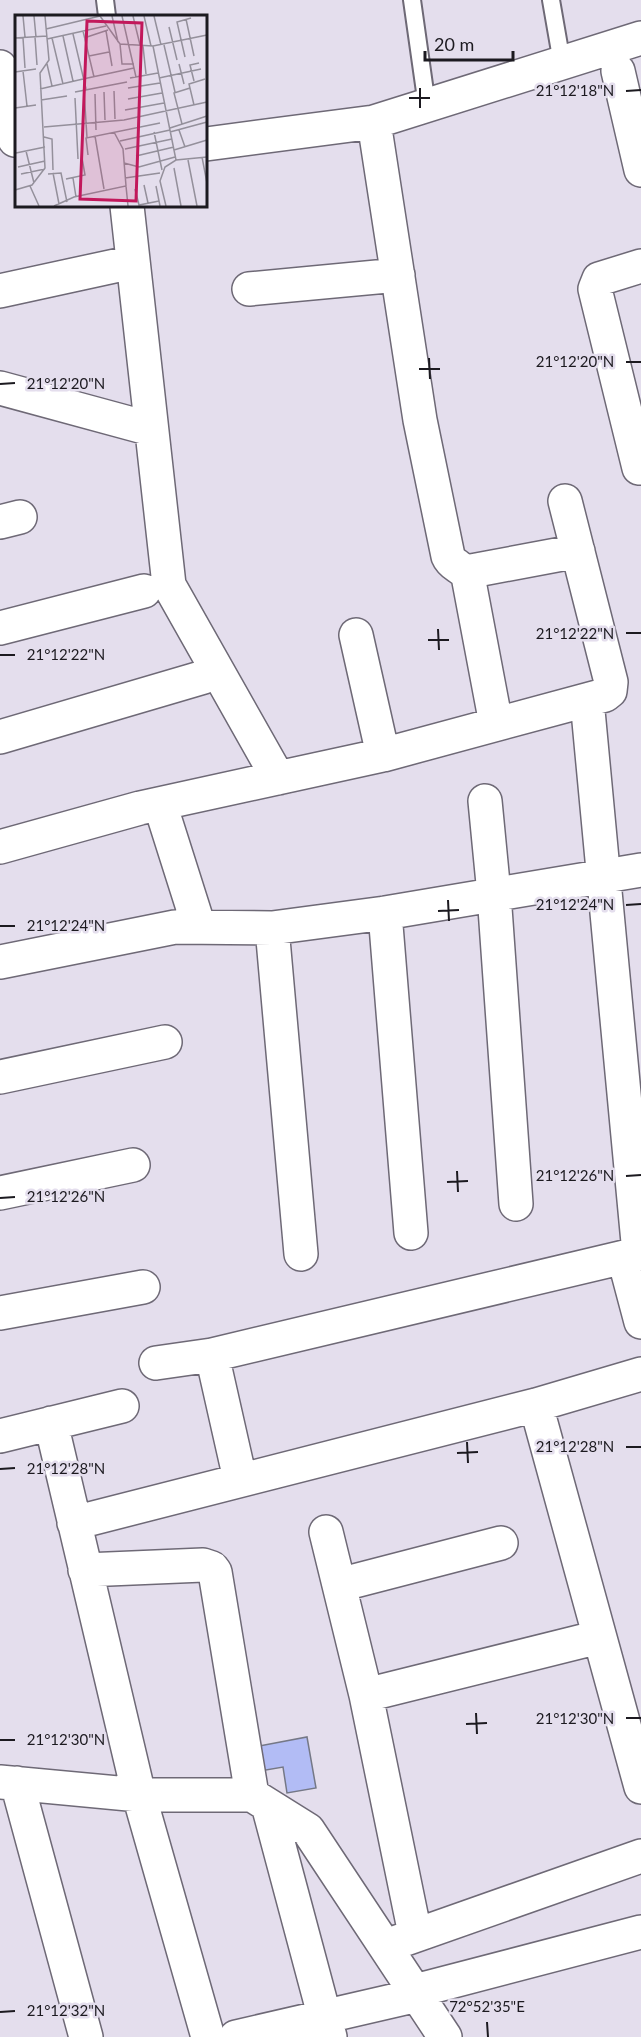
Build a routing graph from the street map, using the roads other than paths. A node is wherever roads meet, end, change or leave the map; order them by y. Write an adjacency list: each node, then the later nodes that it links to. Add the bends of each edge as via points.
1 (105, 0): 4 (lane)
2 (412, 0): 9 (lane)
3 (551, 0): 6 (lane)
4 (107, 15)
5 (641, 38): 6 (street)
6 (562, 63): 9 (street)
7 (0, 67): 11 (street)
8 (618, 70): 13 (street)
9 (428, 106): 10 (street)
10 (374, 122): 12 (street); 17 (street)
11 (15, 140)
12 (207, 144)
13 (641, 170)
14 (127, 207): 15 (street)
15 (133, 262): 19 (street); 21 (street)
16 (641, 266): 22 (street, via 599,279 596,289)
17 (398, 275): 18 (street); 25 (street, via 421,426 448,555)
18 (249, 289)
19 (0, 291)
20 (0, 388): 21 (street)
21 (151, 429): 34 (street, via 170,585)
22 (639, 468)
23 (565, 501): 24 (street)
24 (578, 551): 25 (street); 30 (street, via 611,682 610,692)
25 (466, 572): 31 (street)
26 (144, 591): 27 (street)
27 (0, 628)
28 (356, 635): 33 (street)
29 (204, 677): 32 (street)
30 (587, 700): 31 (street); 39 (street)
31 (496, 724): 33 (street)
32 (0, 737)
33 (383, 754): 34 (street)
34 (278, 778): 36 (street)
35 (485, 801): 40 (street)
36 (160, 804): 37 (street); 42 (street)
37 (0, 847)
38 (641, 870): 39 (street)
39 (602, 876): 40 (street); 52 (street)
40 (494, 894): 41 (street); 49 (street)
41 (385, 913): 43 (street); 50 (street)
42 (199, 927): 43 (street); 44 (street, via 175,927)
43 (272, 928): 51 (street)
44 (0, 963)
45 (165, 1042): 46 (street)
46 (0, 1077)
47 (133, 1165): 48 (street)
48 (0, 1193)
49 (516, 1204)
50 (411, 1233)
51 (301, 1254)
52 (635, 1254): 55 (street); 56 (street)
53 (143, 1287): 54 (street)
54 (0, 1313)
55 (641, 1322)
56 (212, 1355): 57 (street); 63 (street)
57 (156, 1363)
58 (641, 1374): 59 (street)
59 (536, 1405): 63 (street); 69 (street)
60 (122, 1406): 61 (street)
61 (51, 1423): 62 (street); 64 (street)
62 (0, 1436)
63 (240, 1479): 64 (street)
64 (74, 1523): 67 (street)
65 (326, 1532): 68 (street)
66 (501, 1543): 68 (street)
67 (85, 1570): 73 (street); 74 (street, via 203,1565 212,1568)
68 (339, 1585): 70 (street)
69 (600, 1637): 70 (street); 72 (street)
70 (366, 1695): 77 (street)
71 (9, 1783): 73 (street); 80 (street)
72 (641, 1787)
73 (139, 1795): 74 (street); 81 (street)
74 (260, 1800): 77 (street, via 308,1830); 79 (street)
75 (641, 1856): 77 (street)
76 (641, 1932): 78 (street)
77 (401, 1940): 78 (street)
78 (416, 1993): 79 (street); 83 (street)
79 (327, 2027): 82 (street)
80 (86, 2037)
81 (208, 2037)
82 (236, 2037)
83 (445, 2037)

